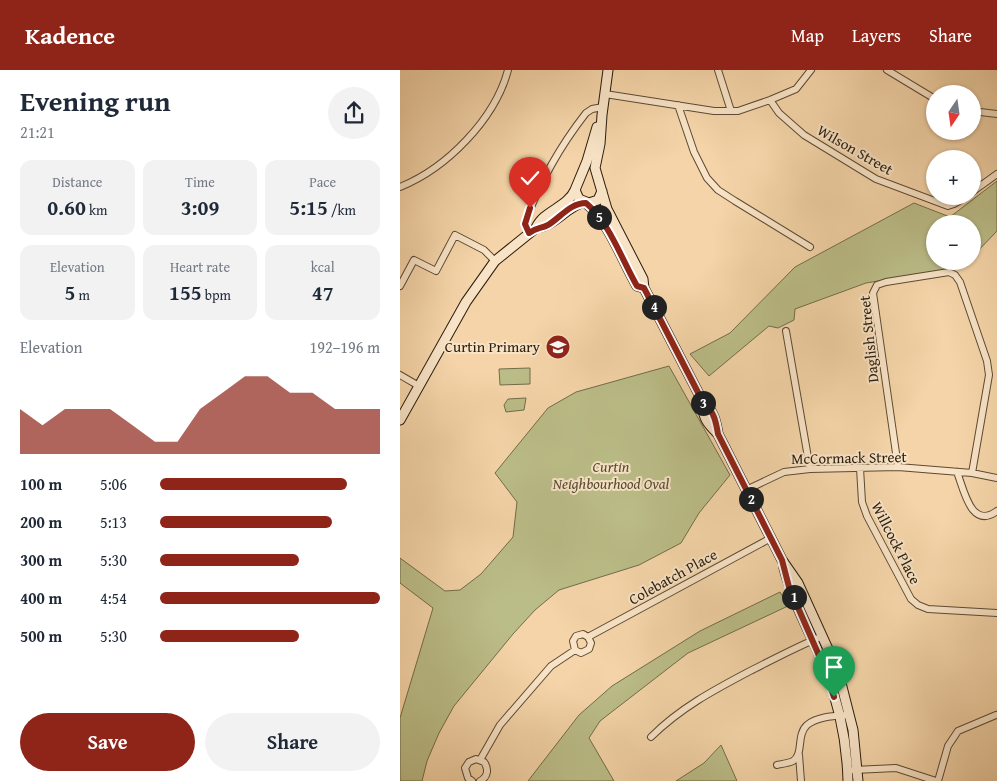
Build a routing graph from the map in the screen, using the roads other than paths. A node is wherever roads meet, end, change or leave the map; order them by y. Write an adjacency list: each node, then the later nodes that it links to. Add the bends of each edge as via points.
1 (508, 70): 18 (street, via 494,103 476,129 431,170)
2 (608, 70): 6 (main road)
3 (718, 70): 11 (street)
4 (811, 70): 8 (street, via 796,88)
5 (887, 70): 7 (street)
6 (604, 94): 9 (street); 10 (main road)
7 (926, 94)
8 (770, 100): 11 (street); 19 (street, Wilson Street, via 779,114 804,135 876,179)
9 (678, 105): 11 (street); 22 (street, via 694,152 707,178 718,190)
10 (602, 111): 15 (main road, via 587,162); 16 (main road, via 595,166); 21 (street, via 592,109 586,113 554,160 526,220 525,224)
11 (731, 111)
12 (981, 112): 13 (street)
13 (997, 114)
14 (997, 174): 17 (street)
15 (576, 186): 16 (main road, via 581,178 587,176 594,177); 20 (main road, via 578,198); 21 (main road, via 569,200 539,221)
16 (601, 186): 20 (main road, via 601,196 596,201); 25 (main road, via 606,205)
17 (981, 186)
18 (400, 187)
19 (926, 198)
20 (585, 203): 21 (main road); 25 (main road, via 604,226 637,286)
21 (533, 230): 23 (main road)
22 (810, 247)
23 (495, 261): 24 (street, via 484,250 455,235 436,271 414,260); 28 (main road, via 466,302)
24 (400, 286)
25 (644, 288): 36 (main road, via 704,404 702,411 706,419 718,434)
26 (786, 331): 32 (street)
27 (400, 375): 28 (street)
28 (419, 386): 29 (main road)
29 (400, 420)
30 (898, 467): 31 (street, McCormack Street); 33 (street, McCormack Street); 34 (street, Daglish Street, via 873,293 877,284 949,272 960,282 987,361 987,384)
31 (860, 468): 32 (street, McCormack Street); 40 (street, Willcock Place, via 862,502 911,599 928,609)
32 (810, 469): 36 (street, McCormack Street, via 784,472)
33 (957, 472): 34 (street, McCormack Street); 37 (street, via 975,513 991,516)
34 (972, 473): 35 (street, McCormack Street)
35 (997, 478)
36 (746, 490): 38 (main road)
37 (997, 511)
38 (771, 538): 39 (main road); 42 (street, Colebatch Place)
39 (782, 560): 41 (main road, via 798,583); 43 (main road, via 789,587)
40 (997, 613)
41 (823, 636): 43 (street); 45 (main road, via 838,671)
42 (588, 637): 44 (street, Colebatch Place, via 576,636 573,641); 44 (street, Colebatch Place, via 589,649 581,653)
43 (813, 640): 47 (main road); 48 (street, via 690,704)
44 (575, 650): 50 (street, Colebatch Place, via 551,666 500,725)
45 (850, 715): 47 (street); 53 (main road)
46 (996, 715): 59 (street, via 958,731 948,746)
47 (840, 716): 49 (street, via 822,718 806,725); 52 (main road)
48 (651, 737)
49 (799, 755): 51 (street, via 793,761); 56 (street)
50 (480, 760): 54 (street, Colebatch Place, via 472,760 465,768); 55 (street, via 487,770)
51 (777, 765)
52 (848, 770): 53 (street); 57 (main road)
53 (858, 770): 58 (main road); 59 (street, via 896,768)
54 (472, 781)
55 (480, 781)
56 (801, 781)
57 (848, 781)
58 (858, 781)
59 (937, 781)

